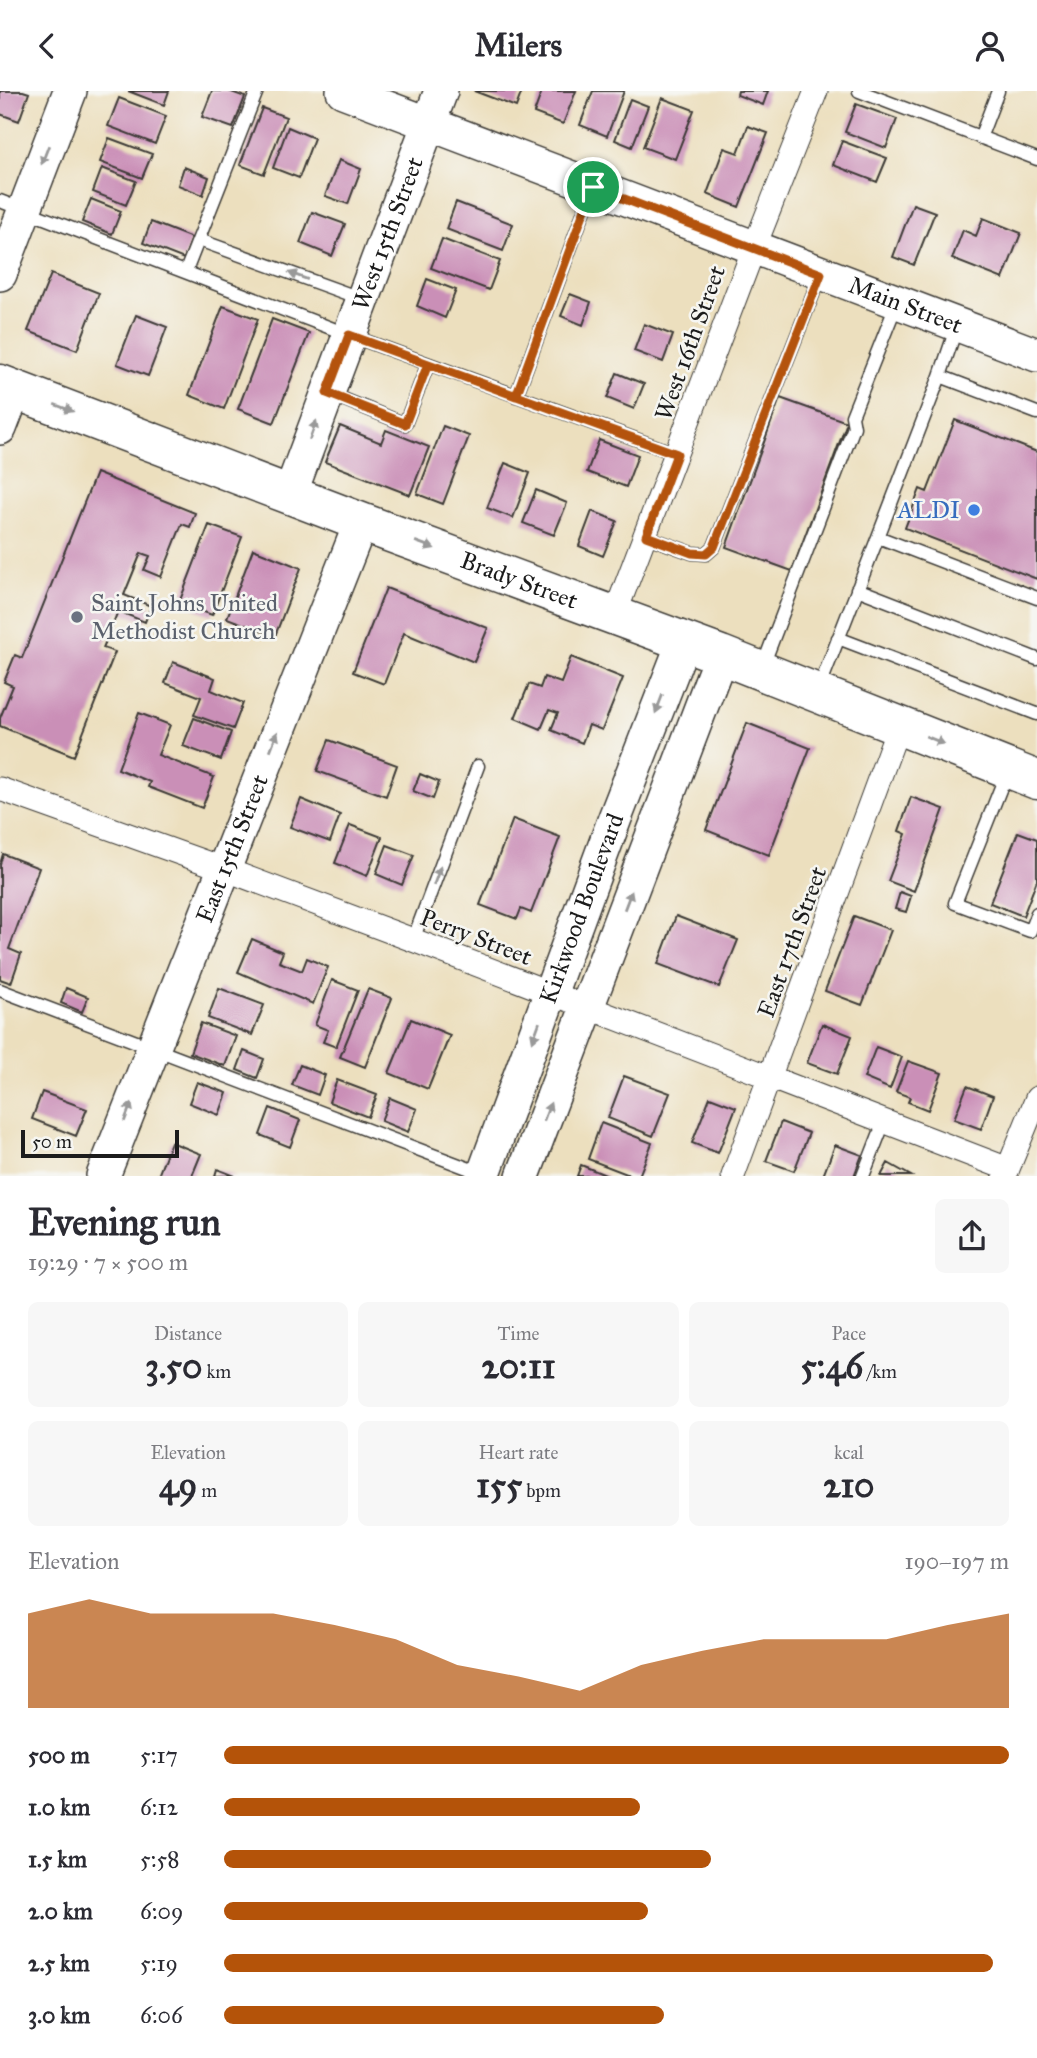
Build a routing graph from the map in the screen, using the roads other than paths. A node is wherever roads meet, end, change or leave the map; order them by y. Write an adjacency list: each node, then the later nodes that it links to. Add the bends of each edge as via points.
1 (70, 91): 12 (street, one-way to 12)
2 (257, 91): 13 (lane)
3 (343, 91): 8 (street, Main Street)
4 (441, 91): 8 (street, West 15th Street)
5 (816, 91): 14 (street, West 16th Street)
6 (859, 91): 9 (lane)
7 (998, 91): 9 (lane)
8 (428, 124): 11 (street, Main Street); 18 (street, West 15th Street)
9 (980, 138): 10 (lane)
10 (1037, 159)
11 (593, 187): 14 (street, Main Street); 27 (lane)
12 (12, 206): 15 (lane); 16 (street)
13 (199, 240): 15 (lane); 18 (lane, one-way to 13)
14 (754, 248): 17 (street, Main Street); 30 (street, West 16th Street)
15 (186, 271): 21 (lane)
16 (0, 274)
17 (821, 274): 19 (street, Main Street); 33 (lane, via 714,547 706,554 692,553)
18 (362, 299): 21 (street, West 15th Street)
19 (898, 302): 20 (street, Main Street); 42 (lane)
20 (958, 325): 22 (street, Main Street); 24 (lane)
21 (349, 335): 23 (lane); 26 (street, West 15th Street)
22 (1037, 355)
23 (428, 364): 26 (lane, via 405,424); 27 (lane)
24 (940, 376): 28 (lane); 34 (lane)
25 (7, 386): 29 (street); 31 (highway, Brady Street, one-way to 31)
26 (327, 393): 31 (street, West 15th Street, one-way to 26)
27 (516, 396): 30 (lane)
28 (1037, 413)
29 (0, 428)
30 (677, 454): 33 (street, West 16th Street)
31 (289, 494): 32 (highway, Brady Street)
32 (361, 522): 37 (highway, Brady Street, one-way to 37); 49 (street, East 15th Street, one-way to 32)
33 (646, 536): 37 (street, West 16th Street)
34 (878, 537): 35 (lane); 36 (lane)
35 (858, 589): 38 (lane); 41 (lane)
36 (1037, 598)
37 (615, 614): 39 (highway, Brady Street)
38 (838, 638): 43 (lane); 44 (lane)
39 (684, 641): 40 (highway, Brady Street); 53 (street, Kirkwood Boulevard, one-way to 53)
40 (721, 655): 42 (highway, Brady Street); 54 (street, Kirkwood Boulevard, one-way to 40)
41 (1037, 659)
42 (761, 671): 43 (highway, Brady Street)
43 (817, 693): 45 (highway, Brady Street)
44 (1037, 715)
45 (899, 725): 47 (highway, Brady Street, one-way to 47); 56 (street, East 17th Street)
46 (478, 766): 51 (lane, one-way to 46)
47 (1023, 774): 50 (lane, via 955,903 1030,931)
48 (0, 789): 49 (street, Perry Street)
49 (224, 869): 51 (street, Perry Street); 55 (street, East 15th Street)
50 (1037, 913)
51 (413, 940): 53 (street, Perry Street)
52 (0, 990): 55 (lane)
53 (551, 994): 54 (street, Perry Street); 60 (street, Kirkwood Boulevard, one-way to 60)
54 (587, 1009): 56 (street, Perry Street); 62 (street, Kirkwood Boulevard, one-way to 54)
55 (153, 1048): 60 (lane); 61 (street, East 15th Street, one-way to 55)
56 (770, 1077): 58 (street, Perry Street); 63 (street, East 17th Street)
57 (1037, 1098): 59 (street)
58 (884, 1122): 59 (street, Perry Street); 64 (lane)
59 (1007, 1172)
60 (483, 1175)
61 (103, 1176)
62 (523, 1176)
63 (733, 1176)
64 (863, 1176)

